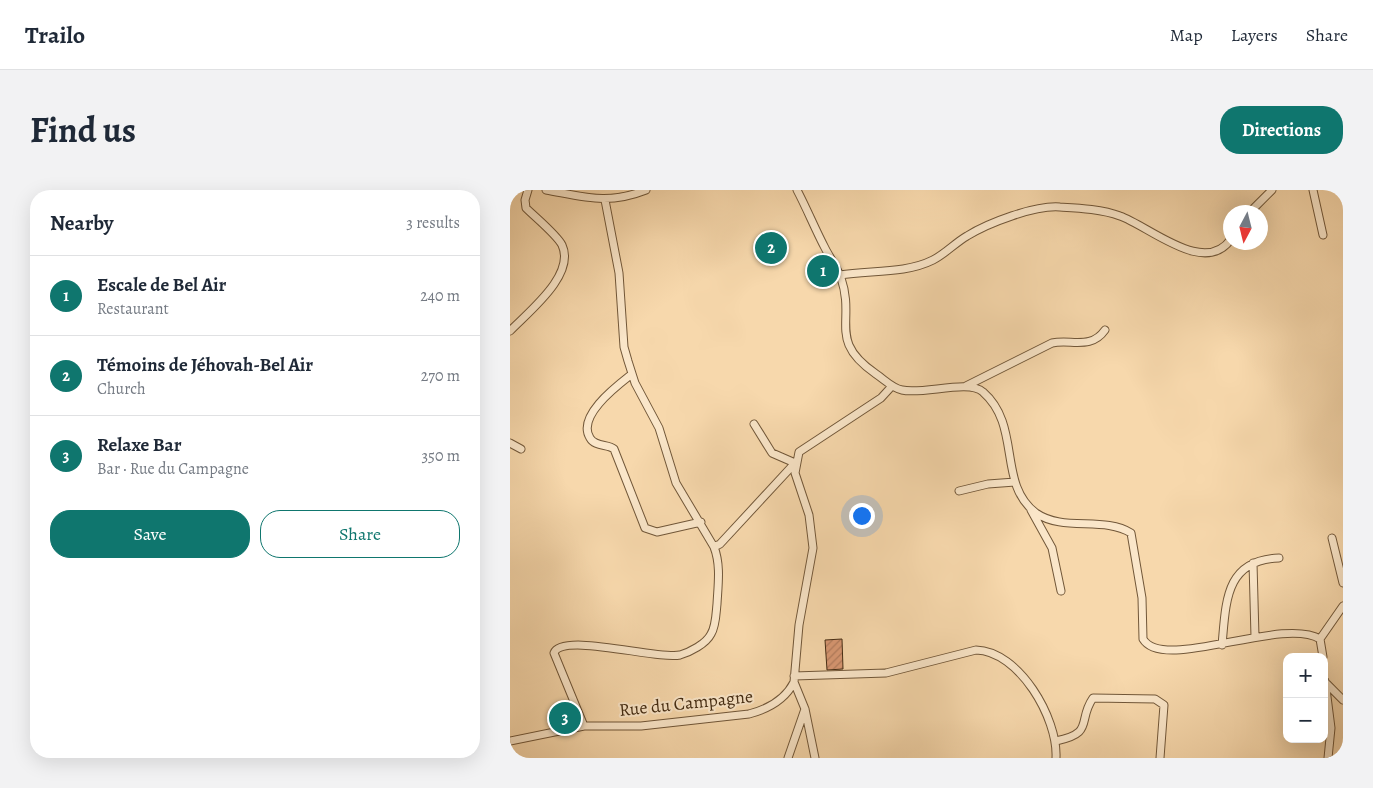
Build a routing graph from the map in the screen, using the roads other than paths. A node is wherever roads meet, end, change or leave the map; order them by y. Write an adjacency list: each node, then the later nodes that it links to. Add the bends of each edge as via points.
1 (528, 190): 13 (street, via 526,208 562,245 564,261 552,288)
2 (546, 190): 7 (street)
3 (646, 190): 7 (street)
4 (797, 190): 11 (street)
5 (1272, 190): 8 (street)
6 (1313, 190): 9 (street)
7 (605, 200): 14 (street, via 621,290 624,347)
8 (1257, 205)
9 (1323, 235)
10 (1223, 248): 11 (street, via 1203,253 1186,250 1120,216 1049,207 974,232 934,260 911,268)
11 (840, 275): 15 (street, via 849,347 864,366)
12 (1105, 330): 16 (street, via 1087,343 1052,343)
13 (510, 331)
14 (632, 374): 24 (street, via 659,428 676,483); 24 (street, via 602,398 592,415 588,431 590,438 614,449 645,528 657,532)
15 (892, 386): 16 (street, via 926,391); 20 (street, via 880,398 806,446 799,452)
16 (965, 386): 21 (street, via 982,390 1002,416)
17 (754, 424): 20 (street, via 772,452)
18 (510, 443): 19 (street)
19 (522, 449)
20 (795, 463): 26 (street); 36 (street, via 795,473 812,527 813,548 799,625)
21 (1015, 482): 22 (street); 23 (street)
22 (959, 491)
23 (1030, 507): 30 (street, via 1052,548); 34 (street, via 1050,519 1125,530 1131,534 1146,644 1162,650)
24 (701, 522): 26 (street)
25 (1332, 538): 29 (street)
26 (714, 547): 41 (street, via 718,555 719,580 716,615 711,635 700,646 679,655 586,646 556,648 554,653)
27 (1279, 558): 28 (street)
28 (1253, 563): 32 (street); 34 (street, via 1240,573 1229,592)
29 (1343, 583)
30 (1061, 591)
31 (1343, 606): 33 (street)
32 (1255, 637): 33 (street, via 1300,633); 34 (street)
33 (1320, 639): 35 (street)
34 (1222, 645)
35 (1322, 653)
36 (794, 679): 40 (street); 41 (street, Rue du Campagne, via 790,689 771,706 749,714 640,726); 42 (street, via 886,673 976,650 990,650 1029,683)
37 (1328, 684): 39 (street)
38 (1327, 698): 48 (street, via 1331,728)
39 (1343, 700)
40 (805, 709): 44 (street); 45 (street)
41 (584, 726): 43 (street, Rue du Campagne)
42 (1056, 740): 46 (street); 47 (street, via 1072,738 1079,732 1086,722 1093,698 1155,699 1164,705)
43 (510, 741)
44 (788, 758)
45 (815, 758)
46 (1056, 758)
47 (1160, 758)
48 (1328, 758)

